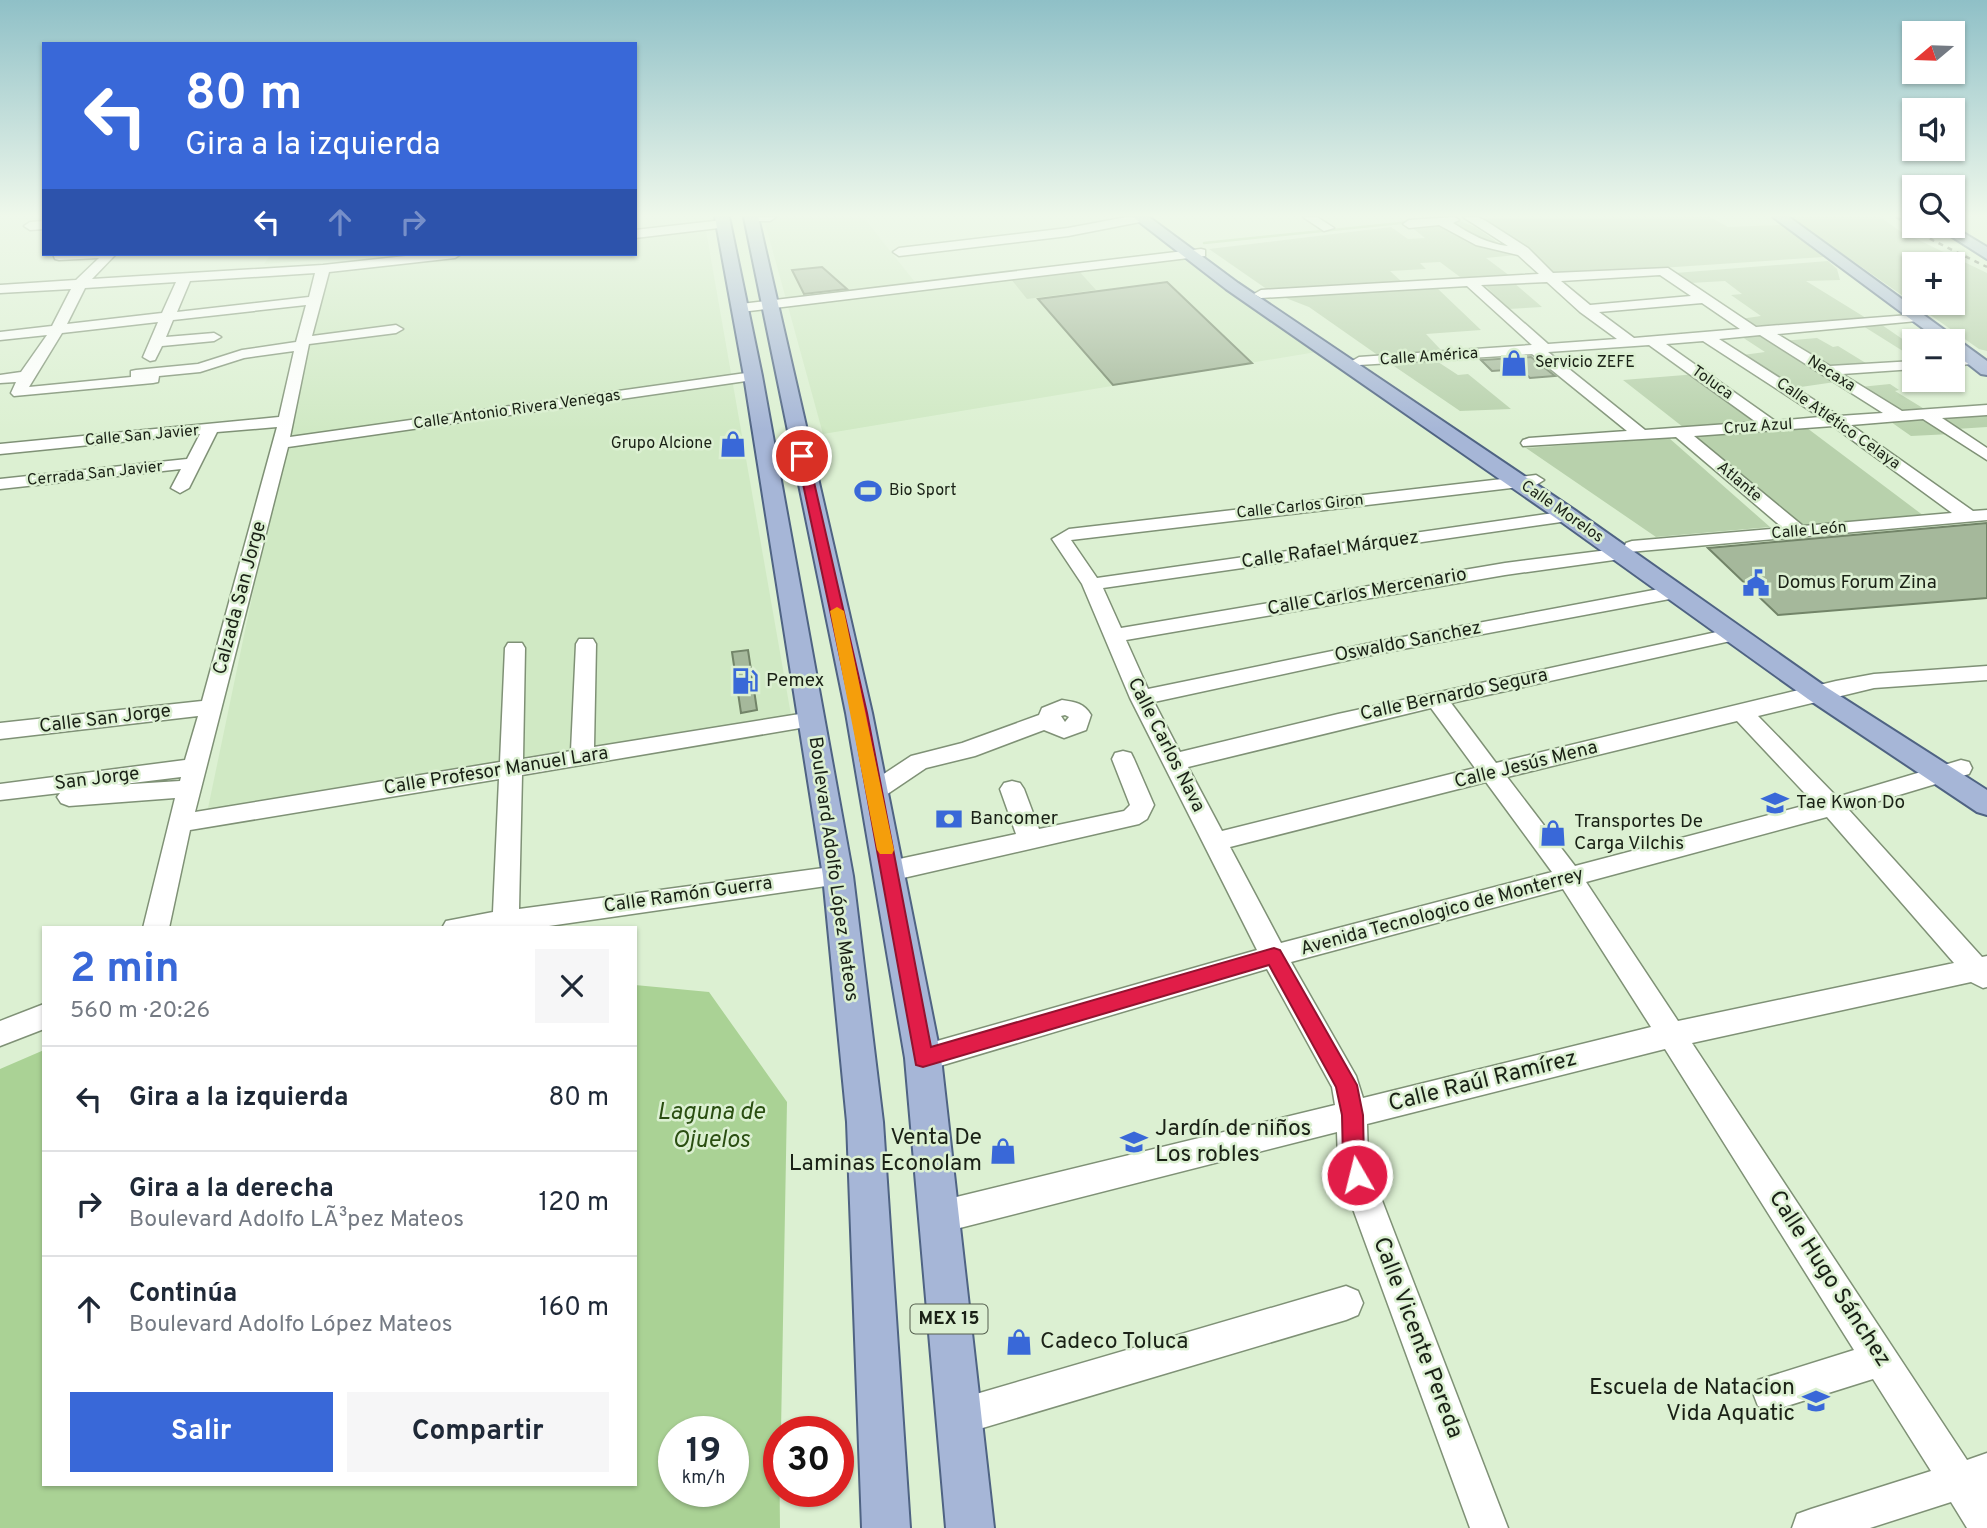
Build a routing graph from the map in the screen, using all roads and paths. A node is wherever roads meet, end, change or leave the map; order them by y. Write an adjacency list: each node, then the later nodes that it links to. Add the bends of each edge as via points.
1 (78, 288): 24 (street)
2 (180, 288): 20 (street)
3 (319, 288): 16 (street, Calzada San Jorge)
4 (737, 288): 18 (main road, Boulevard Adolfo López Mateos)
5 (767, 288): 17 (main road, MEX 15)
6 (907, 288): 17 (street)
7 (1235, 288): 61 (main road, Calle Morelos)
8 (1252, 288): 14 (main road, Calle Morelos)
9 (1361, 288): 14 (street)
10 (1477, 288): 33 (street)
11 (1562, 288): 19 (street)
12 (1687, 288): 15 (street, Necaxa)
13 (1878, 288): 21 (main road)
14 (1261, 294): 36 (main road, Calle Morelos)
15 (1702, 299): 19 (street); 25 (street, Necaxa)
16 (316, 300): 20 (street); 32 (street, Calzada San Jorge)
17 (771, 305): 18 (street); 93 (main road, MEX 15)
18 (741, 308): 42 (main road, Boulevard Adolfo López Mateos)
19 (1585, 309): 31 (street)
20 (168, 315): 24 (street); 30 (street)
21 (1917, 317): 23 (main road); 25 (street, Calle América)
22 (396, 328): 32 (street)
23 (1934, 329)
24 (57, 330): 26 (street); 41 (street)
25 (1757, 331): 27 (street, Calle América); 40 (street, Necaxa)
26 (0, 336)
27 (1705, 336): 29 (street, Calle América); 50 (street, Calle Atlético Celaya)
28 (214, 337): 30 (street)
29 (1652, 341): 31 (street, Calle América); 51 (street, Toluca)
30 (157, 342): 35 (street)
31 (1630, 342): 33 (street, Calle América)
32 (302, 343): 44 (street, via 242,354 200,368); 49 (street, Calzada San Jorge)
33 (1540, 349): 36 (street, Calle América); 54 (street)
34 (1965, 350): 38 (main road)
35 (150, 358)
36 (1359, 361): 61 (main road, Calle Morelos)
37 (1965, 362): 38 (street)
38 (1983, 363)
39 (1902, 366): 40 (street)
40 (1828, 372): 48 (street, Necaxa)
41 (26, 376): 43 (street); 45 (street, via 20,394)
42 (753, 376): 55 (street, Calle Antonio Rivera Venegas); 81 (main road, Boulevard Adolfo López Mateos)
43 (0, 379)
44 (91, 379)
45 (153, 379)
46 (1987, 411): 47 (street, Cruz Azul)
47 (1927, 415): 48 (street, Cruz Azul); 59 (street)
48 (1900, 417): 50 (street, Cruz Azul)
49 (285, 421): 52 (street, Calle San Javier); 55 (street, Calzada San Jorge)
50 (1836, 421): 51 (street, Cruz Azul); 65 (street, Calle Atlético Celaya)
51 (1772, 426): 53 (street, Cruz Azul)
52 (211, 429): 57 (street, Calle San Javier); 60 (street)
53 (1679, 432): 54 (street, Cruz Azul); 66 (street, Atlante)
54 (1642, 435): 56 (street, Cruz Azul)
55 (281, 443): 79 (street, Calzada San Jorge)
56 (1529, 443)
57 (31, 446): 58 (street, Calle San Javier); 62 (street, Cerrada San Javier)
58 (0, 449)
59 (1987, 455)
60 (193, 463): 62 (street, Cerrada San Javier); 63 (street)
61 (1527, 481): 64 (main road, Calle Morelos); 67 (street, Calle Carlos Giron); 68 (main road, Calle Morelos)
62 (1, 484)
63 (180, 488)
64 (1568, 516): 68 (main road, Calle Morelos); 69 (street, Calle Rafael Márquez)
65 (1978, 516): 66 (street, Calle León)
66 (1799, 532): 68 (street, Calle León)
67 (1063, 536): 69 (street, Calle Carlos Nava, via 1061,542)
68 (1626, 550): 70 (main road, Calle Morelos); 72 (street, Calle Carlos Mercenario); 76 (main road, Calle Morelos)
69 (1092, 584): 72 (street, Calle Carlos Nava)
70 (1675, 592): 71 (main road, Calle Morelos); 77 (street, Oswaldo Sanchez)
71 (1735, 634): 76 (main road, Calle Morelos); 78 (street, Calle Bernardo Segura)
72 (1114, 636): 77 (street, Calle Carlos Nava)
73 (586, 644): 84 (street)
74 (515, 648): 87 (street)
75 (1987, 673): 76 (street, Calle Jesús Mena, via 1874,681)
76 (1827, 690): 80 (street, Calle Jesús Mena); 88 (main road, Calle Morelos)
77 (1141, 698): 86 (street, Calle Carlos Nava)
78 (1436, 699): 86 (street, Calle Bernardo Segura); 89 (street, Calle Hugo Sánchez)
79 (211, 707): 83 (street, Calle San Jorge); 90 (street, Calzada San Jorge)
80 (1742, 713): 89 (street, Calle Jesús Mena); 97 (street)
81 (811, 719): 84 (street, Calle Profesor Manuel Lara); 102 (main road, Boulevard Adolfo López Mateos)
82 (1049, 720): 93 (street, via 919,762)
83 (0, 732)
84 (582, 757): 87 (street, Calle Profesor Manuel Lara)
85 (1124, 759): 99 (street, via 1142,804 1139,813)
86 (1174, 762): 100 (street, Calle Carlos Nava)
87 (512, 768): 98 (street, Calle Profesor Manuel Lara); 104 (street)
88 (1951, 771): 91 (main road, Calle Morelos); 96 (main road, Calle Morelos); 97 (street, Avenida Tecnologico de Monterrey)
89 (1492, 772): 100 (street, Calle Jesús Mena); 103 (street, Calle Hugo Sánchez)
90 (192, 778): 94 (street, San Jorge); 95 (street, San Jorge); 98 (street, Calzada San Jorge)
91 (1987, 785)
92 (1012, 789): 99 (street)
93 (875, 791): 101 (main road, MEX 15)
94 (0, 792)
95 (0, 802)
96 (1987, 804)
97 (1832, 807): 103 (street, Avenida Tecnologico de Monterrey); 108 (street)
98 (180, 823): 105 (street, Calzada San Jorge)
99 (1031, 841): 101 (street)
100 (1216, 842): 107 (street, Calle Carlos Nava)
101 (890, 871): 112 (main road, MEX 15)
102 (838, 876): 104 (street, Calle Ramón Guerra); 120 (main road, Boulevard Adolfo López Mateos, via 865,1122)
103 (1570, 878): 107 (street, Avenida Tecnologico de Monterrey); 111 (street, Calle Hugo Sánchez)
104 (506, 921): 106 (street, Calle Ramón Guerra)
105 (156, 926)
106 (469, 926)
107 (1274, 956): 112 (street, Avenida Tecnologico de Monterrey); 113 (street, Calle Vicente Pereda, via 1346,1085)
108 (1983, 973): 111 (street, Calle Raúl Ramírez)
109 (42, 1017): 110 (street)
110 (0, 1034)
111 (1670, 1035): 113 (street, Calle Raúl Ramírez); 116 (street, Calle Hugo Sánchez)
112 (923, 1058): 114 (main road, MEX 15)
113 (1352, 1115): 114 (street, Calle Raúl Ramírez); 123 (street, Calle Vicente Pereda, via 1353,1160 1362,1190)
114 (940, 1217): 118 (main road, MEX 15)
115 (1346, 1303): 118 (street)
116 (1881, 1359): 117 (street); 119 (street, Calle Hugo Sánchez)
117 (1771, 1393)
118 (959, 1417): 122 (main road, MEX 15)
119 (1973, 1476): 121 (street, Calle Hugo Sánchez); 124 (street)
120 (879, 1517)
121 (1987, 1525)
122 (970, 1528)
123 (1489, 1528)
124 (1811, 1528)

